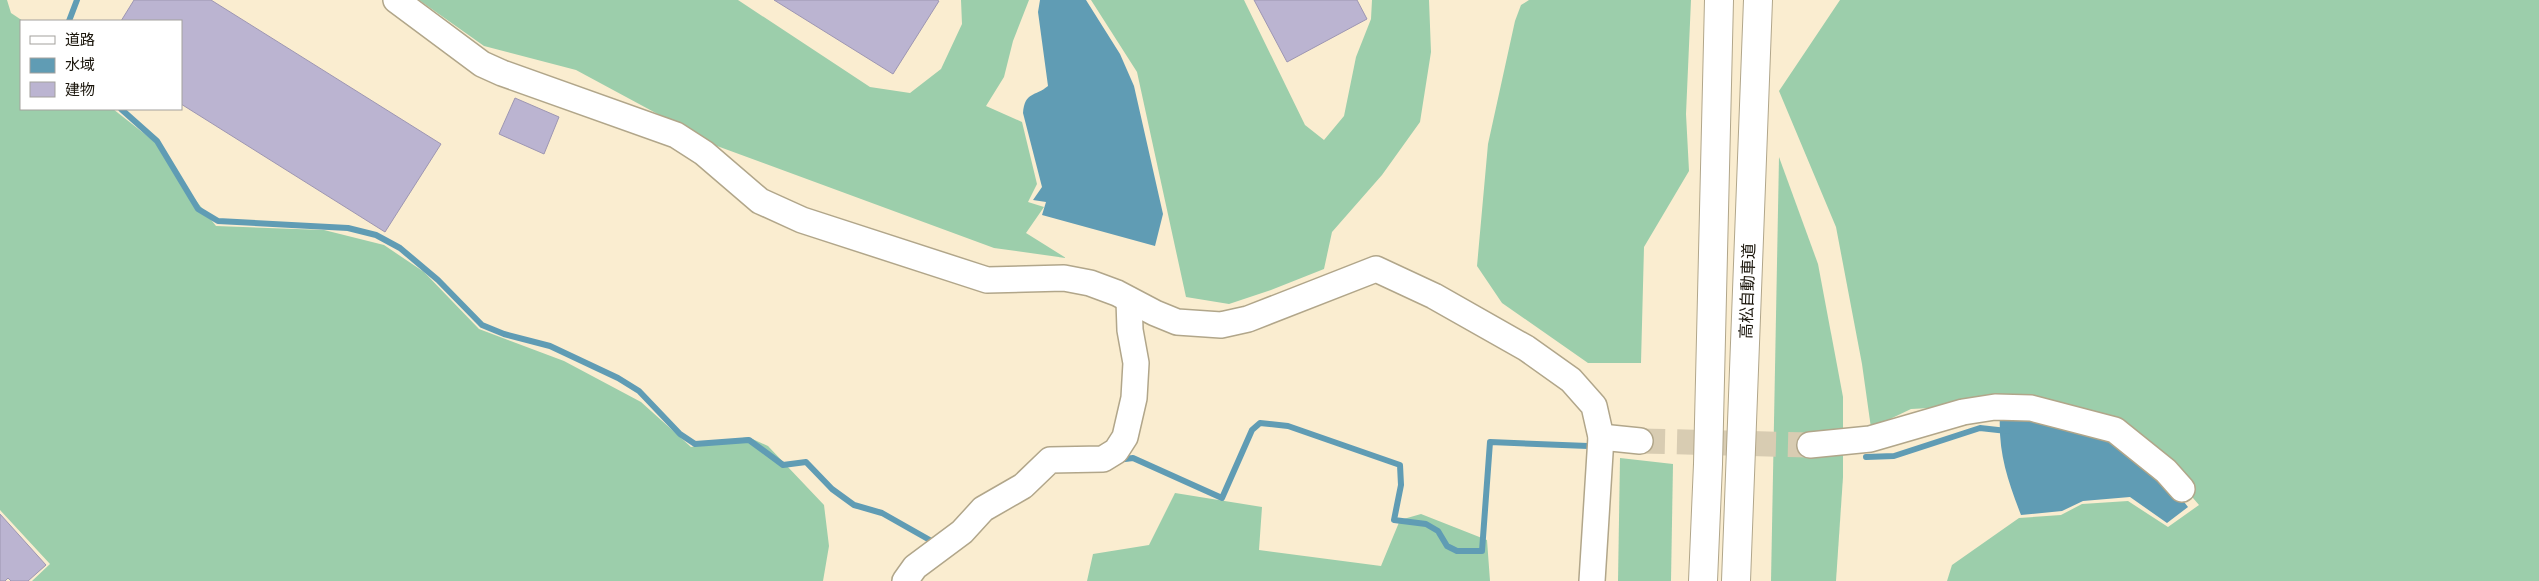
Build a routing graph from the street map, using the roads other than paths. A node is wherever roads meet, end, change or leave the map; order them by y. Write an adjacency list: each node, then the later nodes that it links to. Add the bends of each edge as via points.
1 (396, 0): 4 (street, via 482,64 676,135 704,153 760,201 802,220 987,280 1064,278 1090,283)
2 (1720, 0): 11 (highway, 高松自動車道)
3 (1758, 0): 12 (highway, 高松自動車道)
4 (1129, 300): 5 (street, via 1177,322 1221,326 1248,319 1376,269 1434,296 1526,348 1570,380 1594,406); 9 (street, via 1136,363 1134,398 1125,437 1116,452 1103,459 1050,460 1024,486 983,509 962,532 915,567)
5 (1602, 437): 6 (street); 10 (street)
6 (1640, 441)
7 (1810, 445): 8 (street, via 1870,439 1963,412 1995,407 2031,408 2115,430)
8 (2182, 488)
9 (905, 581)
10 (1592, 581)
11 (1703, 581)
12 (1736, 581)

